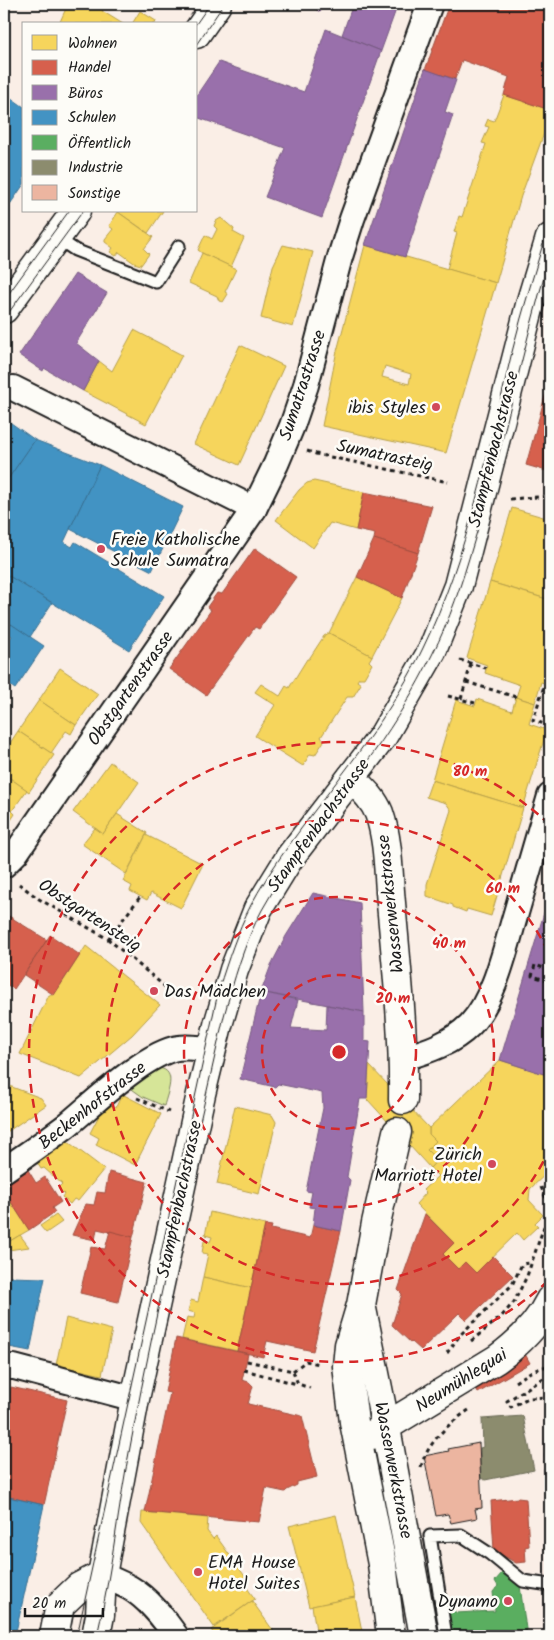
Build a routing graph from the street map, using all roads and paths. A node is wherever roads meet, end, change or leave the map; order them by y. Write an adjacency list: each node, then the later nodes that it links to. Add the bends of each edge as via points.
1 (216, 4): 3 (street)
2 (430, 4): 14 (street, Sumatrastrasse, via 352,219 298,410)
3 (198, 31)
4 (75, 212): 5 (street)
5 (57, 238): 7 (lane, via 75,250 156,282); 8 (street)
6 (550, 238): 25 (street, Stampfenbachstrasse, via 458,586 432,651 383,736)
7 (179, 246)
8 (4, 309)
9 (13, 388): 14 (street)
10 (316, 454): 11 (path, Sumatrasteig)
11 (448, 482)
12 (550, 496): 13 (path)
13 (510, 500)
14 (254, 509): 27 (street, Obstgartenstrasse, via 16,853)
15 (460, 660): 16 (path)
16 (471, 664): 17 (path); 18 (path)
17 (486, 668)
18 (466, 682): 21 (path); 22 (path)
19 (550, 688): 24 (path, via 544,686 533,720)
20 (448, 696): 22 (path)
21 (516, 698)
22 (461, 699): 23 (path)
23 (475, 703)
24 (550, 726)
25 (351, 778): 34 (street, Stampfenbachstrasse, via 290,857 258,909 234,970); 35 (street, Wasserwerkstrasse, via 371,798 386,839)
26 (550, 796): 35 (street, via 499,970 482,1008 457,1037)
27 (4, 865)
28 (18, 884): 30 (path, Obstgartensteig)
29 (140, 897): 30 (path)
30 (108, 939): 33 (path, Obstgartensteig)
31 (550, 970): 32 (path, via 535,965 532,976)
32 (550, 981)
33 (169, 990)
34 (212, 1049): 40 (street, Beckenhofstrasse, via 178,1048 162,1053 125,1076 65,1126); 59 (street, Stampfenbachstrasse)
35 (404, 1058): 37 (street, Wasserwerkstrasse)
36 (139, 1099): 38 (path)
37 (403, 1100)
38 (169, 1112)
39 (397, 1132): 45 (street, Wasserwerkstrasse)
40 (4, 1170)
41 (541, 1187): 42 (path)
42 (550, 1209): 43 (path)
43 (531, 1263): 46 (path, via 514,1302 501,1317); 47 (path, via 522,1264 512,1285 460,1335)
44 (550, 1300): 62 (street, Neumühlequai, via 540,1318 515,1346)
45 (361, 1304): 62 (street, Wasserwerkstrasse); 63 (street, Wasserwerkstrasse, via 349,1345 347,1366)
46 (469, 1342)
47 (448, 1353)
48 (247, 1361): 53 (path)
49 (319, 1364): 53 (path, via 306,1361)
50 (550, 1365): 56 (path, via 532,1371)
51 (4, 1367): 59 (street)
52 (244, 1370): 55 (path)
53 (293, 1371): 55 (path)
54 (550, 1374): 58 (path, via 507,1401 511,1407 528,1398)
55 (298, 1384): 57 (path)
56 (507, 1386)
57 (310, 1388)
58 (550, 1398)
59 (136, 1399): 66 (street, Stampfenbachstrasse)
60 (550, 1405): 65 (path, via 545,1466)
61 (475, 1406): 64 (path, via 440,1434 424,1456)
62 (386, 1428): 63 (street, Neumühlequai); 72 (street, Wasserwerkstrasse)
63 (357, 1443): 71 (street, Wasserwerkstrasse, via 382,1564)
64 (421, 1470)
65 (550, 1559)
66 (102, 1575): 68 (street, via 79,1587 60,1605); 69 (street, Stampfenbachstrasse); 70 (street, via 130,1588 145,1600)
67 (550, 1585): 73 (lane, via 523,1580 461,1535 430,1536)
68 (54, 1636)
69 (96, 1636)
70 (176, 1636)
71 (391, 1636)
72 (424, 1636)
73 (446, 1636)

